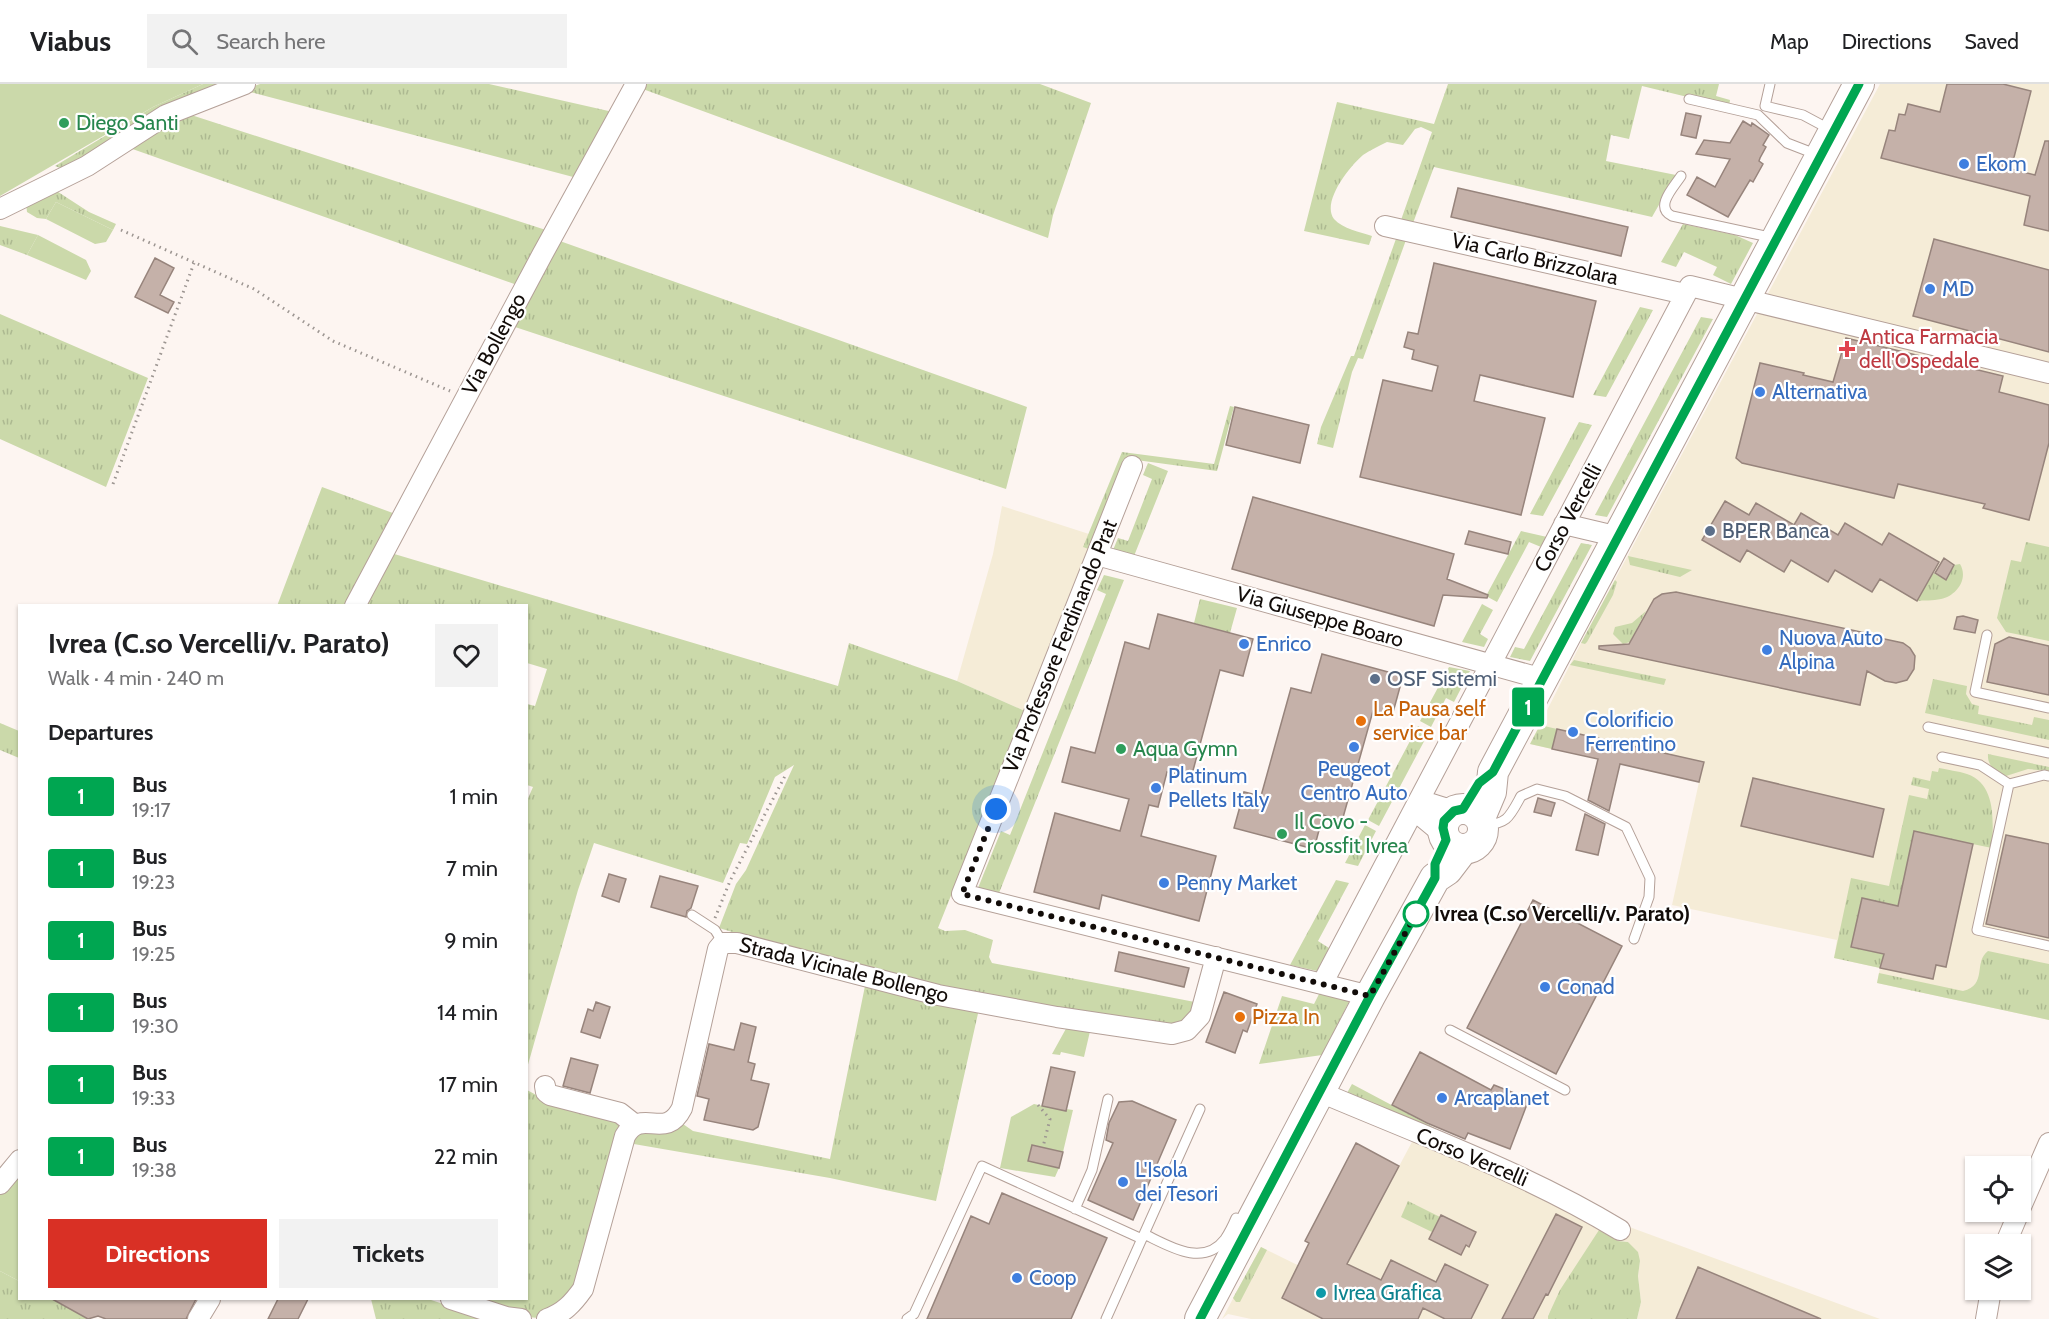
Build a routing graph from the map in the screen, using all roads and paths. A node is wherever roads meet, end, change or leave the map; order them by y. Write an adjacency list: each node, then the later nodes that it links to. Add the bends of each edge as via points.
1 (245, 84): 8 (street, via 166,115 87,166)
2 (636, 84): 16 (street, Via Bollengo)
3 (1770, 84): 6 (lane, via 1765,106 1803,115)
4 (1859, 84): 6 (main road)
5 (1689, 99): 6 (lane, via 1758,116 1787,143)
6 (1827, 143): 11 (main road)
7 (1681, 176): 11 (lane, via 1665,201 1666,213)
8 (0, 209)
9 (1385, 226): 13 (street, Via Carlo Brizzolara)
10 (120, 230): 12 (path)
11 (1777, 238): 14 (main road)
12 (194, 263): 16 (path, via 264,294 333,341); 18 (path)
13 (1685, 294): 14 (street, via 1690,286); 19 (street, Corso Vercelli)
14 (1745, 299): 15 (street); 20 (main road)
15 (2049, 374)
16 (466, 397): 22 (street, Via Bollengo)
17 (1132, 466): 21 (street, Via Professore Ferdinando Prat)
18 (113, 484)
19 (1564, 524): 20 (street); 24 (street, Corso Vercelli)
20 (1619, 537): 25 (main road)
21 (1097, 555): 24 (street, Via Giuseppe Boaro); 39 (street, Via Professore Ferdinando Prat, via 962,894)
22 (356, 604)
23 (1987, 635): 26 (lane, via 1975,692)
24 (1490, 664): 25 (street, Via Giuseppe Boaro); 33 (street, Corso Vercelli)
25 (1543, 679): 34 (main road, via 1493,772 1479,783)
26 (2049, 708)
27 (1928, 728): 28 (lane)
28 (2049, 753)
29 (1941, 757): 32 (lane, via 1980,765)
30 (784, 776): 36 (path, via 730,881)
31 (2049, 776): 32 (lane)
32 (2009, 784): 38 (lane, via 1977,930)
33 (1416, 805): 34 (street); 40 (street, Corso Vercelli)
34 (1462, 827): 37 (lane, via 1500,824 1510,817 1521,796 1537,789 1565,796 1626,827 1650,878 1649,897); 41 (main road, via 1447,870 1435,878)
35 (692, 915): 36 (lane)
36 (717, 935): 39 (street, Strada Vicinale Bollengo, via 938,995 1172,1034 1186,1030 1200,1016); 49 (street, Strada Vicinale Bollengo, via 718,949 682,1108 670,1122)
37 (1634, 939)
38 (2049, 946)
39 (1216, 957): 40 (street)
40 (1322, 984): 41 (street)
41 (1370, 996): 45 (main road)
42 (1450, 1030): 44 (lane)
43 (545, 1086): 49 (street, via 550,1095 620,1113)
44 (1565, 1090)
45 (1320, 1092): 51 (main road); 59 (street, Corso Vercelli, via 1543,1187)
46 (1108, 1099): 57 (lane, via 1092,1170)
47 (1038, 1105): 52 (path, via 1050,1119)
48 (1200, 1109): 60 (lane)
49 (634, 1124): 66 (street, via 625,1136 583,1289 572,1305)
50 (2049, 1143): 56 (street)
51 (1292, 1146): 54 (lane); 69 (main road)
52 (1043, 1148)
53 (18, 1162): 55 (street)
54 (1270, 1166)
55 (0, 1184)
56 (2031, 1185)
57 (1075, 1209): 60 (lane); 67 (lane, via 982,1166 914,1314)
58 (1240, 1211): 60 (lane, via 1224,1240 1208,1252 1186,1253)
59 (1620, 1230)
60 (1143, 1237): 68 (lane)
61 (209, 1300): 64 (street)
62 (453, 1300): 65 (street)
63 (1989, 1300): 70 (street)
64 (198, 1319)
65 (521, 1319)
66 (547, 1319)
67 (907, 1319)
68 (1106, 1319)
69 (1200, 1319)
70 (1986, 1319)

